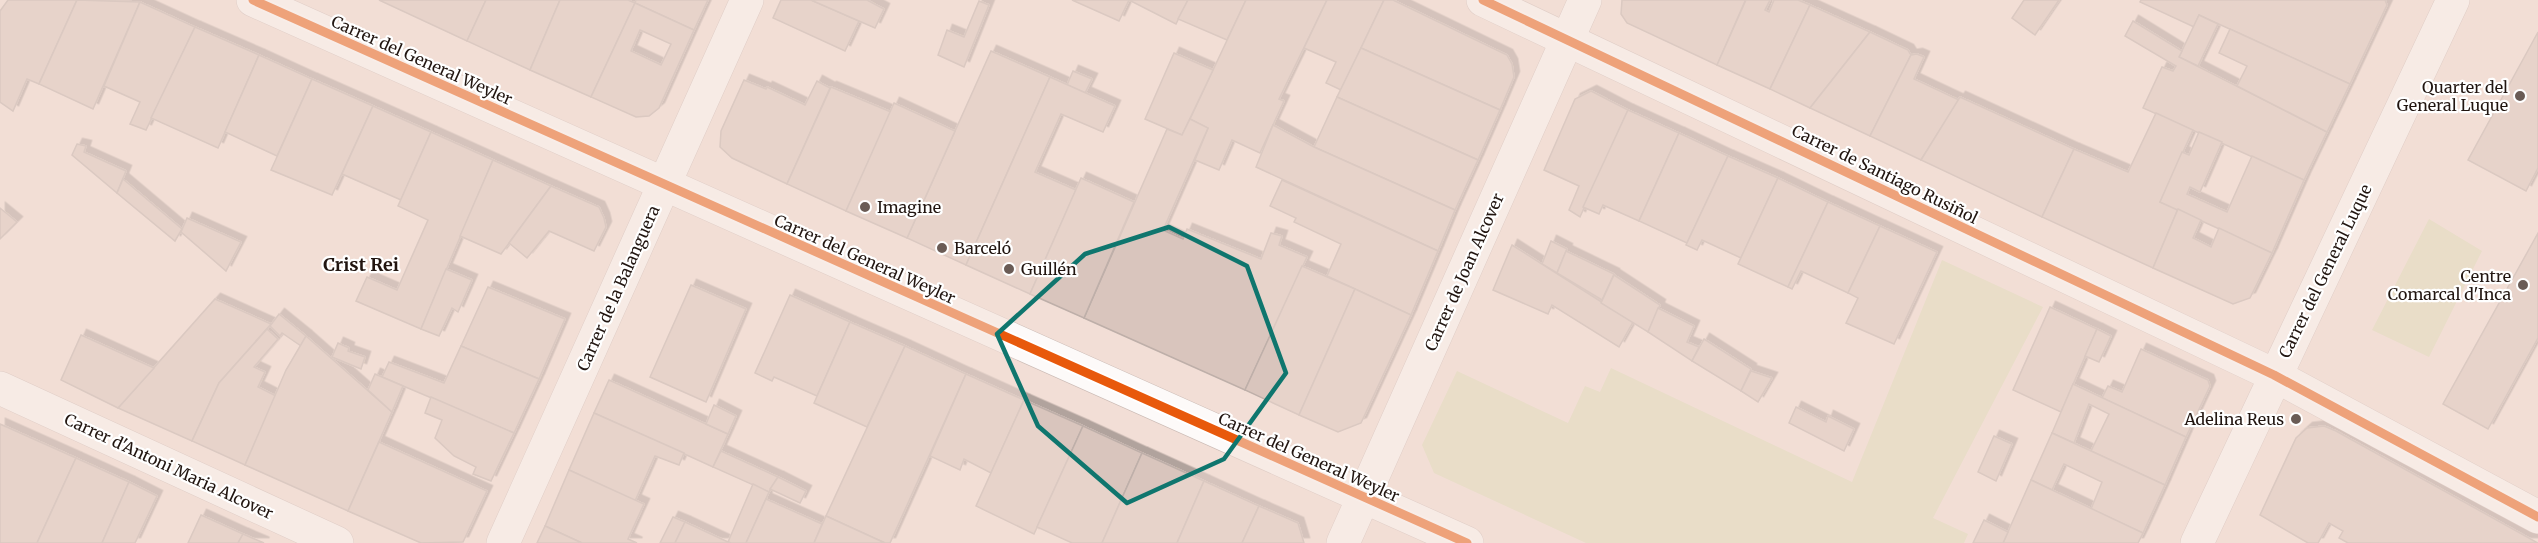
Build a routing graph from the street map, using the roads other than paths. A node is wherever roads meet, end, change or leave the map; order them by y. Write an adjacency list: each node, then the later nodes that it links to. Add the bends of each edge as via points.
1 (253, 0): 7 (street, Carrer del General Weyler)
2 (747, 0): 7 (street, Carrer de la Balanguera)
3 (1484, 0): 6 (street, Carrer de Santiago Rusiñol)
4 (1585, 0): 6 (street, Carrer de Joan Alcover)
5 (2453, 0): 8 (street, Carrer del General Luque)
6 (1568, 39): 8 (street, Carrer de Santiago Rusiñol); 10 (street, Carrer de Joan Alcover)
7 (665, 186): 10 (street, Carrer del General Weyler); 13 (street, Carrer de la Balanguera)
8 (2274, 375): 11 (street, Carrer de Santiago Rusiñol); 16 (street, Carrer del General Luque)
9 (0, 388): 12 (street, Carrer d'Antoni Maria Alcover)
10 (1364, 498): 14 (street, Carrer de Joan Alcover); 15 (street, Carrer del General Weyler)
11 (2538, 517)
12 (337, 543)
13 (503, 543)
14 (1343, 543)
15 (1467, 543)
16 (2197, 543)

